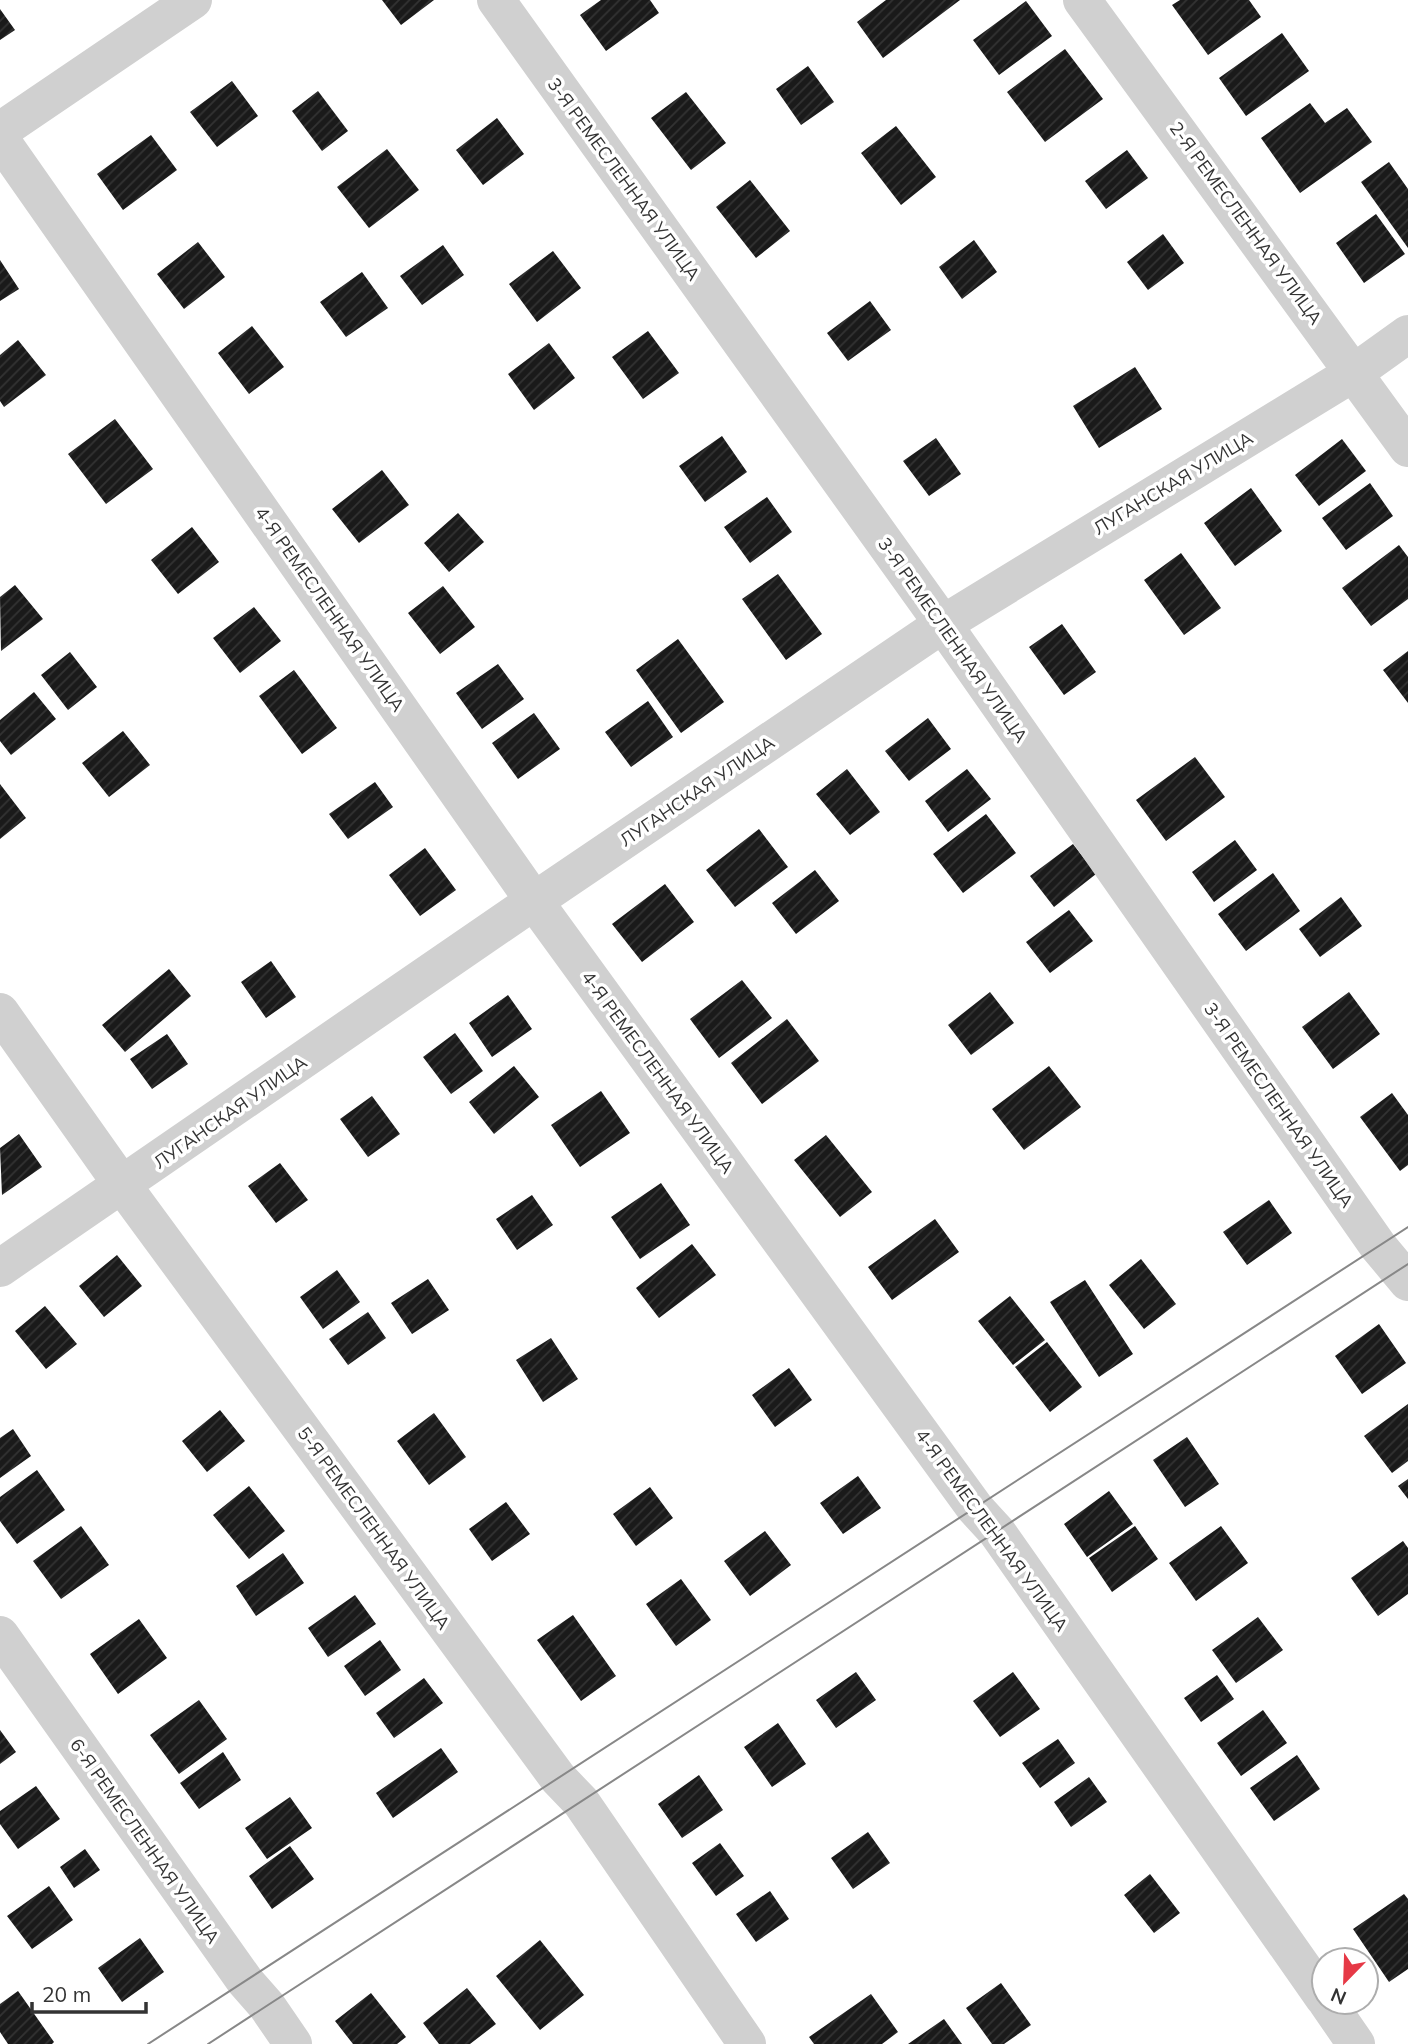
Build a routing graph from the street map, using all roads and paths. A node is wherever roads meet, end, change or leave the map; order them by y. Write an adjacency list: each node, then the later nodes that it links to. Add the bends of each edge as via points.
1 (193, 0): 4 (street)
2 (496, 0): 9 (street, 3-Я РЕМЕСЛЕННАЯ УЛИЦА)
3 (1083, 0): 7 (street, 2-Я РЕМЕСЛЕННАЯ УЛИЦА)
4 (0, 131)
5 (0, 139): 10 (street, 4-Я РЕМЕСЛЕННАЯ УЛИЦА)
6 (1408, 334): 7 (street, ЛУГАНСКАЯ УЛИЦА)
7 (1355, 372): 8 (street, 2-Я РЕМЕСЛЕННАЯ УЛИЦА); 9 (street, ЛУГАНСКАЯ УЛИЦА)
8 (1408, 448)
9 (943, 624): 10 (street, ЛУГАНСКАЯ УЛИЦА); 14 (street, 3-Я РЕМЕСЛЕННАЯ УЛИЦА, via 1378,1247)
10 (534, 901): 12 (street, ЛУГАНСКАЯ УЛИЦА); 16 (street, 4-Я РЕМЕСЛЕННАЯ УЛИЦА, via 958,1486 997,1532)
11 (0, 1012): 12 (street, 5-Я РЕМЕСЛЕННАЯ УЛИЦА)
12 (123, 1186): 13 (street, ЛУГАНСКАЯ УЛИЦА); 19 (street, 5-Я РЕМЕСЛЕННАЯ УЛИЦА, via 580,1802)
13 (0, 1268)
14 (1408, 1282)
15 (0, 1635): 18 (street, 6-Я РЕМЕСЛЕННАЯ УЛИЦА)
16 (1310, 1979)
17 (1336, 2016): 20 (street, 4-Я РЕМЕСЛЕННАЯ УЛИЦА)
18 (293, 2044)
19 (747, 2044)
20 (1356, 2044)

